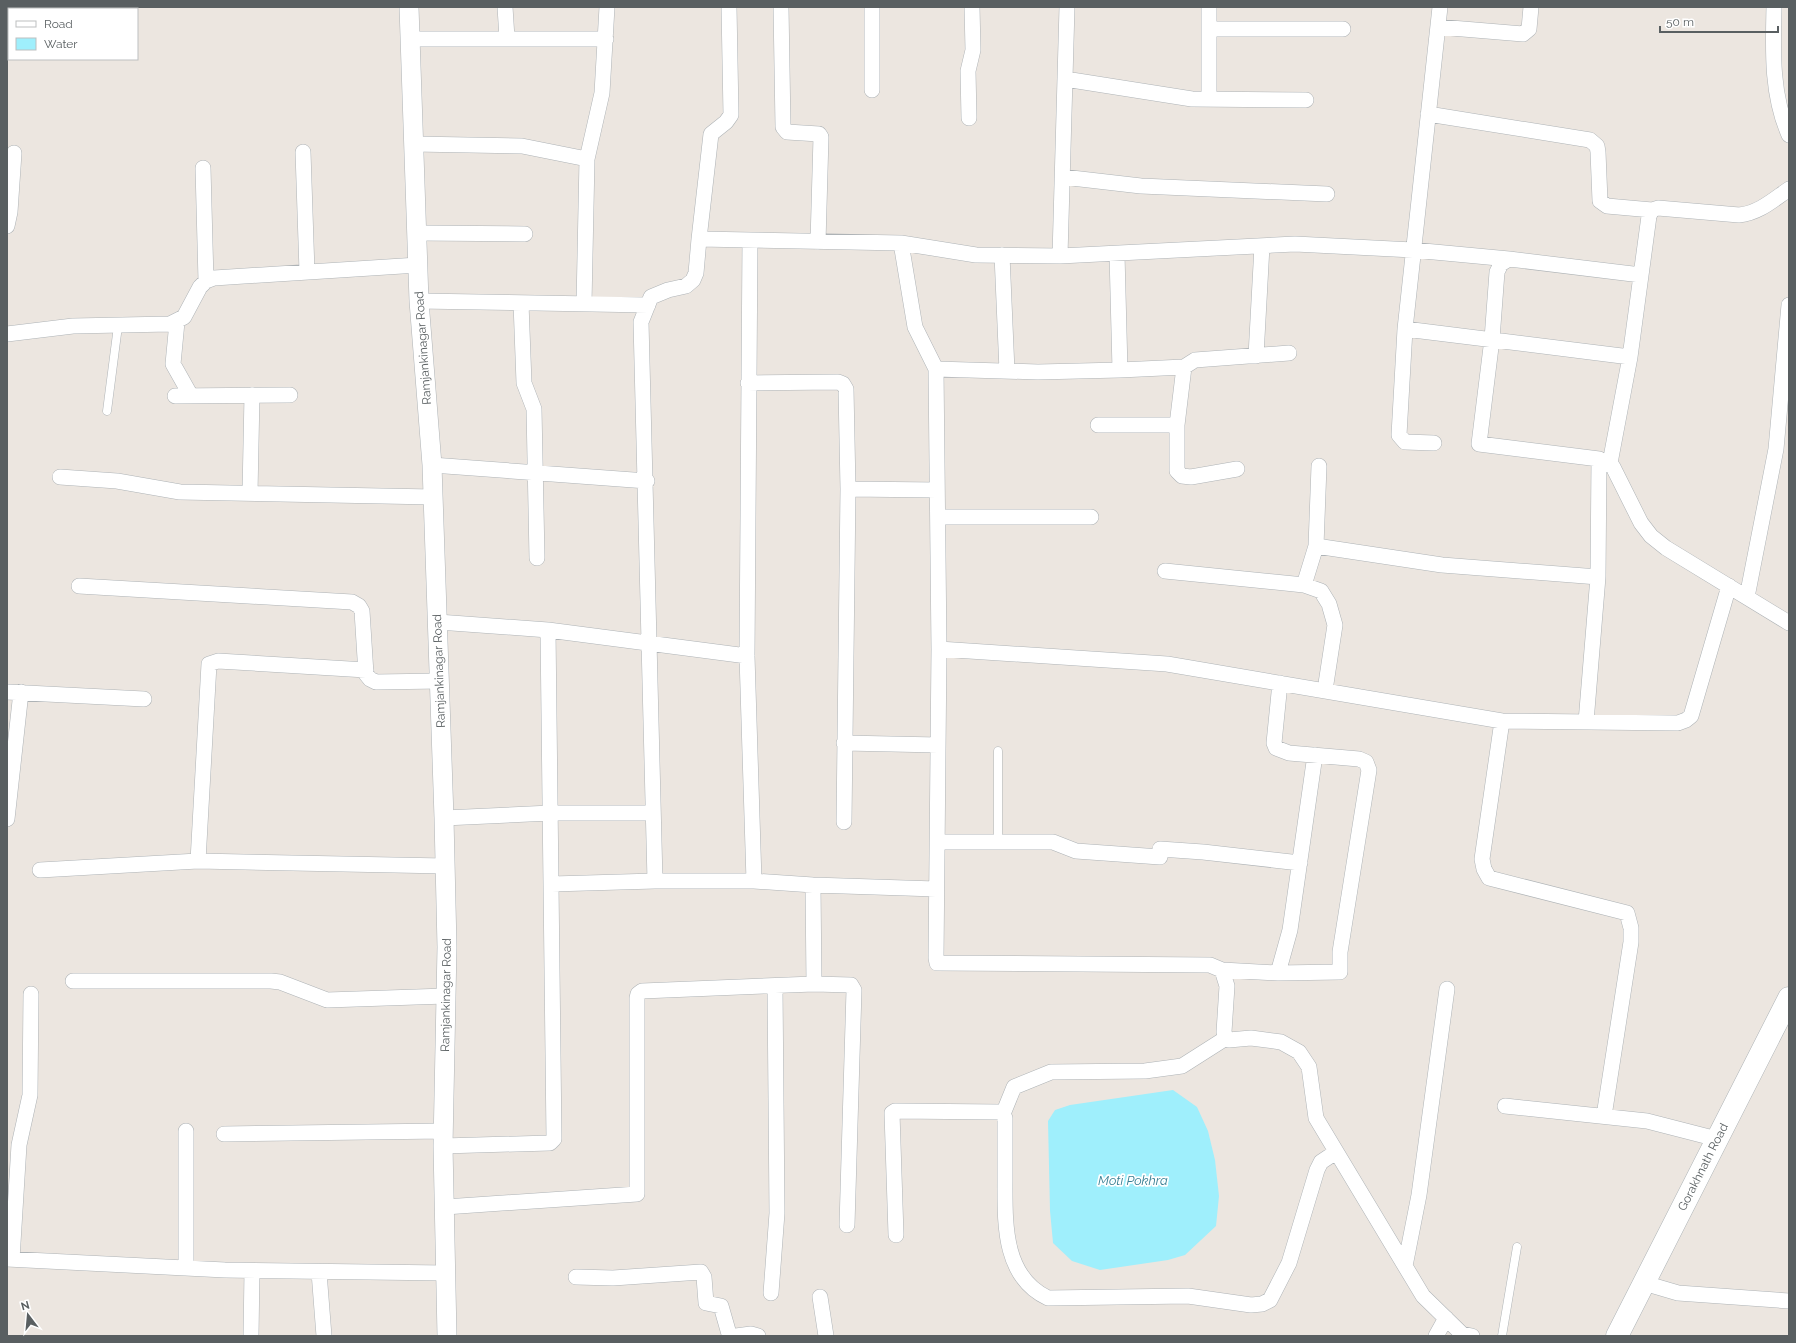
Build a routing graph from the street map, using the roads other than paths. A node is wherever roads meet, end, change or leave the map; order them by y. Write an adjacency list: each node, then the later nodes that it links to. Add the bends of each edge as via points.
1 (409, 7): 17 (street, Ramjankinagar Road)
2 (506, 7): 16 (street)
3 (607, 7): 18 (street)
4 (729, 7): 38 (street, via 731,115 710,134)
5 (781, 7): 40 (street, via 783,127 787,132 819,134 821,137)
6 (872, 7): 20 (street)
7 (972, 7): 24 (street, via 973,50 968,70)
8 (1067, 7): 19 (street)
9 (1209, 7): 14 (street)
10 (1440, 7): 13 (street)
11 (1531, 7): 13 (street, via 1529,29 1523,34)
12 (1774, 7): 25 (street, via 1773,65 1780,110)
13 (1439, 27): 23 (street)
14 (1209, 29): 15 (street); 21 (street)
15 (1344, 29)
16 (507, 38): 17 (street); 18 (street)
17 (410, 39): 26 (street, Ramjankinagar Road)
18 (606, 39): 29 (street, via 602,93)
19 (1065, 79): 21 (street, via 1192,99); 31 (street)
20 (872, 90)
21 (1209, 99): 22 (street)
22 (1306, 100)
23 (1428, 114): 34 (street, via 1590,140 1597,146 1598,193 1602,203 1607,206); 43 (street)
24 (969, 118)
25 (1789, 135)
26 (414, 144): 29 (street, via 522,146); 36 (street, Ramjankinagar Road)
27 (302, 152): 49 (street)
28 (14, 153): 35 (street)
29 (587, 159): 54 (street)
30 (203, 168): 51 (street)
31 (1063, 177): 33 (street, via 1141,186); 46 (street)
32 (1789, 189): 34 (street, via 1750,214 1658,208)
33 (1326, 194)
34 (1652, 210): 50 (street)
35 (7, 226)
36 (417, 233): 37 (street); 48 (street, Ramjankinagar Road)
37 (525, 234)
38 (699, 239): 39 (street); 55 (street, via 693,280 686,286 651,297)
39 (750, 240): 40 (street); 70 (street)
40 (818, 242): 41 (street)
41 (901, 244): 45 (street); 66 (street, via 915,327)
42 (1262, 246): 43 (street, via 1295,244); 44 (street); 63 (street)
43 (1413, 250): 47 (street); 59 (street)
44 (1117, 254): 46 (street); 67 (street)
45 (1002, 255): 46 (street); 68 (street)
46 (1060, 256)
47 (1509, 259): 50 (street); 61 (street, via 1501,264 1497,272)
48 (418, 265): 49 (street); 52 (street, Ramjankinagar Road)
49 (307, 272): 51 (street, via 214,278)
50 (1641, 275): 64 (street)
51 (206, 281): 57 (street, via 196,292 184,317)
52 (419, 301): 53 (street); 80 (street, Ramjankinagar Road)
53 (521, 303): 54 (street); 83 (street, via 524,384 534,409)
54 (584, 304): 55 (street)
55 (648, 305): 85 (street, via 641,322)
56 (1789, 305): 69 (street)
57 (177, 322): 58 (street); 74 (street, via 173,364)
58 (118, 326): 60 (street, via 73,326); 75 (lane)
59 (1405, 329): 61 (street); 78 (street, via 1399,436 1405,442)
60 (7, 334)
61 (1492, 339): 64 (street); 79 (street, via 1479,444)
62 (1289, 353): 63 (street)
63 (1256, 356): 65 (street, via 1195,360)
64 (1630, 357): 79 (street)
65 (1184, 367): 67 (street); 76 (street)
66 (936, 369): 68 (street); 87 (street)
67 (1120, 370): 68 (street)
68 (1008, 371)
69 (1786, 378): 99 (street, via 1776,449)
70 (748, 384): 86 (street, via 843,384 846,389); 105 (street)
71 (252, 395): 72 (street); 74 (street); 88 (street)
72 (290, 395)
73 (175, 396): 74 (street)
74 (191, 396)
75 (106, 411)
76 (1177, 424): 77 (street); 82 (street, via 1177,471 1182,476 1191,477)
77 (1098, 425)
78 (1434, 443)
79 (1604, 461): 95 (street); 98 (street, via 1613,467 1641,523 1651,536 1666,548)
80 (432, 465): 83 (street); 89 (street, Ramjankinagar Road)
81 (1319, 466): 92 (street)
82 (1236, 469)
83 (535, 473): 85 (street); 93 (street)
84 (60, 477): 88 (street, via 117,481 180,492)
85 (646, 481): 103 (street)
86 (848, 489): 87 (street); 114 (street)
87 (937, 490): 90 (street)
88 (250, 493): 89 (street)
89 (433, 497): 100 (street, Ramjankinagar Road)
90 (938, 517): 91 (street); 104 (street)
91 (1091, 517)
92 (1316, 546): 95 (street, via 1442,565); 96 (street)
93 (537, 558)
94 (1165, 571): 96 (street)
95 (1598, 577): 113 (street)
96 (1304, 585): 109 (street, via 1321,591 1329,604 1335,625)
97 (79, 586): 106 (street, via 352,602 362,611)
98 (1729, 586): 99 (street); 113 (street, via 1690,716 1686,720 1678,723)
99 (1747, 597): 101 (street)
100 (438, 622): 102 (street); 107 (street, Ramjankinagar Road)
101 (1789, 623)
102 (548, 630): 103 (street); 118 (street)
103 (649, 644): 105 (street); 119 (street)
104 (939, 649): 108 (street, via 1167,664); 115 (street)
105 (747, 656): 130 (street)
106 (366, 670): 107 (street, via 370,679 376,682); 125 (street, via 218,661 209,664)
107 (440, 681): 120 (street, Ramjankinagar Road)
108 (1280, 683): 109 (street); 117 (street, via 1274,745 1289,752)
109 (1325, 690): 112 (street)
110 (14, 692): 111 (street); 121 (street)
111 (144, 699)
112 (1502, 721): 113 (street); 146 (street, via 1482,859 1489,878 1627,913 1631,928)
113 (1586, 722)
114 (844, 744): 115 (street); 122 (street)
115 (938, 745): 123 (street)
116 (998, 751): 124 (lane)
117 (1315, 755): 126 (street); 135 (street, via 1359,759 1366,762 1369,770 1340,952 1340,972)
118 (552, 813): 119 (street); 120 (street); 131 (street)
119 (653, 813): 129 (street)
120 (444, 818): 127 (street, Ramjankinagar Road)
121 (7, 819)
122 (844, 822)
123 (937, 842): 124 (street); 133 (street)
124 (998, 842): 126 (street, via 1053,842 1076,851 1202,852)
125 (198, 861): 127 (street); 128 (street)
126 (1300, 863): 135 (street, via 1290,930)
127 (445, 866): 141 (street, Ramjankinagar Road)
128 (40, 870)
129 (655, 881): 130 (street); 131 (street)
130 (754, 881): 132 (street)
131 (552, 884): 149 (street, via 554,1139 550,1143)
132 (814, 885): 133 (street); 137 (street)
133 (936, 889): 134 (street, via 937,963 1210,965)
134 (1222, 970): 135 (street); 143 (street, via 1227,986 1224,1032)
135 (1278, 973)
136 (73, 981): 141 (street, via 280,982 327,1000)
137 (814, 984): 138 (street); 153 (street, via 851,985 854,990)
138 (775, 987): 152 (street, via 642,991 638,994 637,1194); 164 (street, via 776,1213)
139 (1448, 989): 157 (street, via 1419,1195)
140 (31, 994): 156 (street, via 30,1096 19,1145)
141 (446, 996): 149 (street, Ramjankinagar Road)
142 (1789, 998): 150 (main road, Gorakhnath Road)
143 (1226, 1038): 145 (street, via 1182,1066 1145,1071 1051,1072 1014,1086); 151 (street, via 1281,1042 1299,1052 1309,1067 1316,1118)
144 (1505, 1106): 146 (street)
145 (1003, 1114): 151 (street, via 1005,1233 1020,1273 1030,1286 1048,1298 1188,1296 1251,1305 1270,1300 1289,1263 1317,1170 1321,1162); 154 (street, via 895,1111 892,1113)
146 (1604, 1116): 150 (street, via 1647,1121)
147 (186, 1131): 158 (street)
148 (224, 1134): 149 (street)
149 (443, 1138): 152 (street, Ramjankinagar Road)
150 (1717, 1139): 163 (main road, Gorakhnath Road)
151 (1336, 1152): 157 (street)
152 (445, 1207): 161 (street, Ramjankinagar Road)
153 (847, 1225)
154 (896, 1234)
155 (1517, 1248): 176 (lane)
156 (9, 1259): 158 (street)
157 (1405, 1266): 167 (street, via 1423,1296)
158 (186, 1268): 159 (street)
159 (252, 1271): 160 (street); 168 (street)
160 (319, 1272): 161 (street); 169 (street)
161 (445, 1273): 170 (street, Ramjankinagar Road)
162 (576, 1277): 171 (street, via 613,1278 701,1272 704,1277 706,1303 721,1306 730,1334)
163 (1644, 1283): 166 (street, via 1678,1293); 177 (main road, Gorakhnath Road)
164 (771, 1293)
165 (820, 1297): 173 (street)
166 (1789, 1301)
167 (1446, 1318): 174 (street); 175 (street, via 1462,1334)
168 (251, 1336)
169 (324, 1336)
170 (447, 1336)
171 (735, 1336): 172 (street)
172 (758, 1336)
173 (826, 1336)
174 (1436, 1336)
175 (1472, 1336)
176 (1502, 1336)
177 (1617, 1336)

